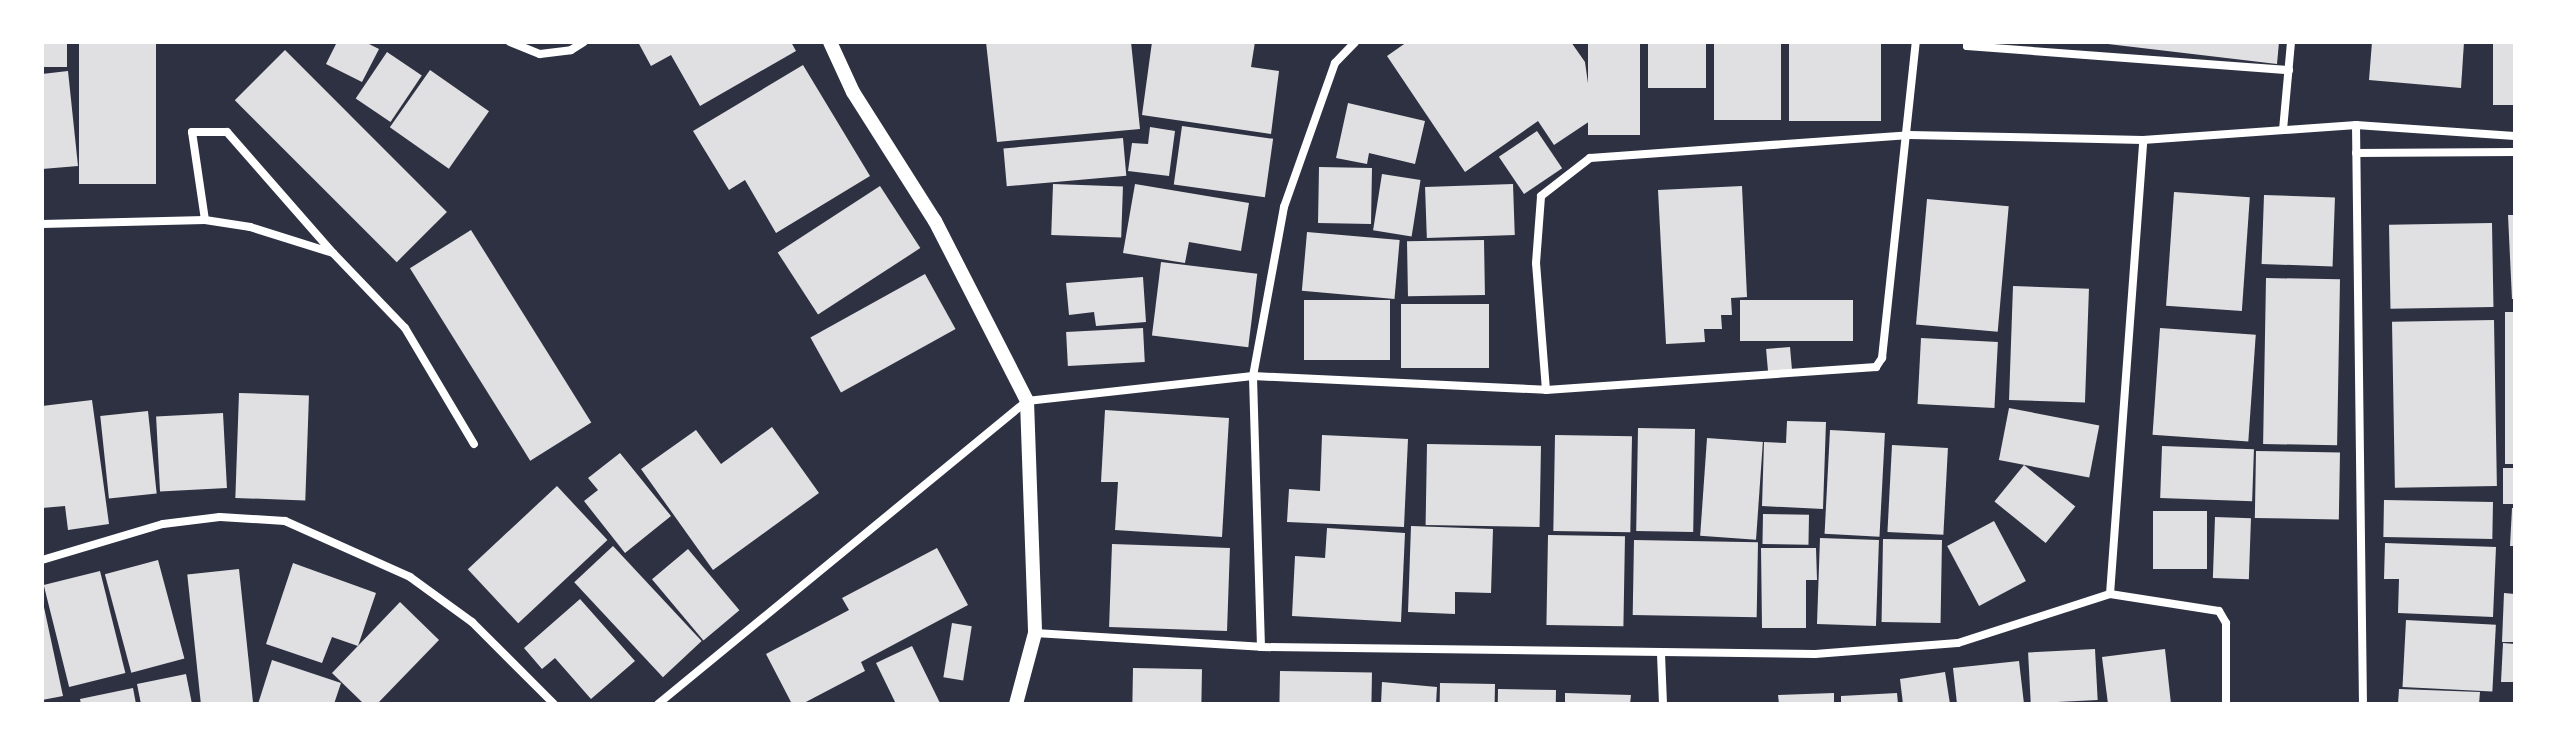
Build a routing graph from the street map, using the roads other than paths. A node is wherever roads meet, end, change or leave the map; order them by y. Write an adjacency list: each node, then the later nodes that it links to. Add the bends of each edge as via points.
1 (510, 42): 2 (street, via 540,54 571,50)
2 (584, 42)
3 (830, 42): 21 (street, via 853,92 935,221)
4 (1355, 42): 19 (street, via 1335,63 1284,207)
5 (1916, 42): 11 (street)
6 (1967, 42): 8 (street)
7 (2291, 42): 8 (street)
8 (2289, 70): 10 (street)
9 (2356, 125): 10 (street); 12 (street); 15 (street)
10 (2283, 130): 13 (street)
11 (1909, 135): 13 (street); 20 (street, via 1882,358 1876,367); 20 (street, via 1647,150 1590,158 1559,178 1541,196 1537,249)
12 (2515, 136)
13 (2143, 140): 24 (street)
14 (2515, 152): 15 (street)
15 (2356, 153): 33 (street)
16 (205, 220): 17 (street); 18 (street, via 250,227); 18 (street, via 192,132 227,132)
17 (42, 224)
18 (333, 253): 22 (street, via 405,328)
19 (1253, 376): 20 (street); 21 (street); 26 (street)
20 (1546, 390)
21 (1027, 401): 25 (street); 29 (street)
22 (474, 444)
23 (42, 560): 28 (street, via 163,524 220,517 285,521 410,577 472,622)
24 (2110, 594): 27 (street, via 1958,643 1815,654); 32 (street, via 2219,611 2226,623)
25 (1035, 633): 26 (street); 30 (street)
26 (1261, 647): 27 (street)
27 (1661, 654): 31 (street)
28 (554, 704)
29 (658, 704)
30 (1016, 704)
31 (1663, 704)
32 (2226, 704)
33 (2363, 704)

